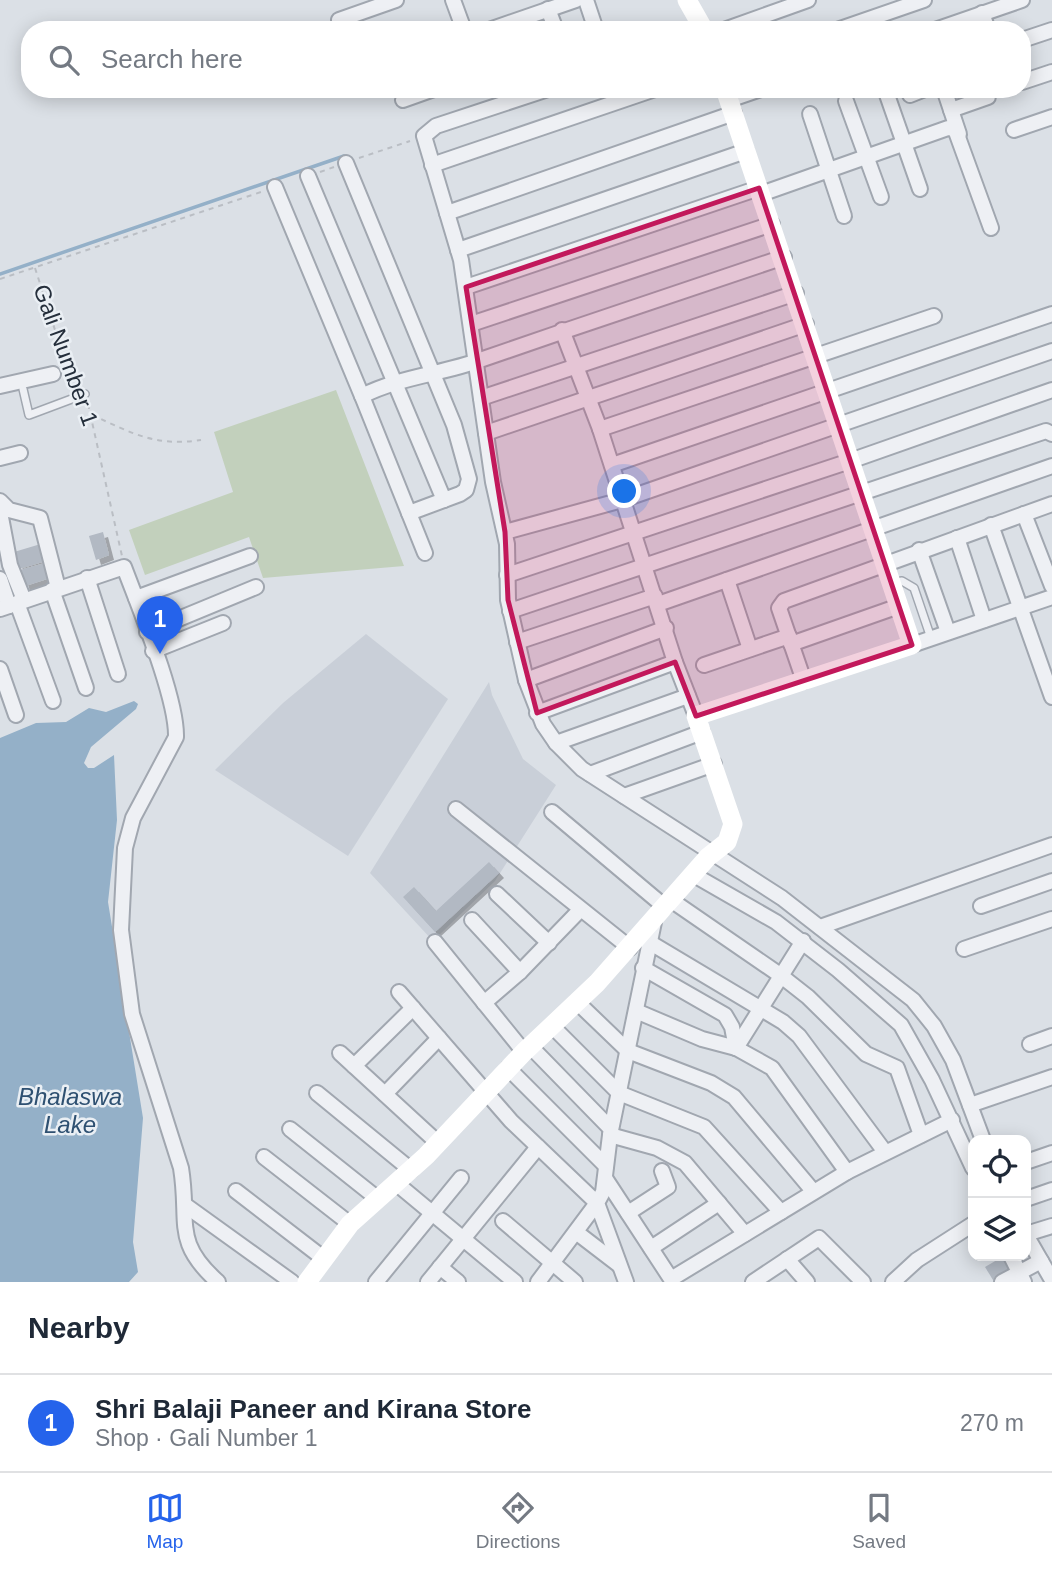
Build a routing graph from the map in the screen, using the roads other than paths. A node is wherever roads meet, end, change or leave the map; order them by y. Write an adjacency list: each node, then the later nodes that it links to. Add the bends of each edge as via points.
1 (396, 0): 11 (street)
2 (453, 0): 12 (street)
3 (576, 0): 9 (street)
4 (586, 0): 15 (street)
5 (687, 0): 16 (street)
6 (808, 0): 17 (street)
7 (924, 0): 18 (street)
8 (1021, 0): 10 (street)
9 (548, 9): 13 (street); 14 (street)
10 (982, 13): 19 (street); 20 (street)
11 (339, 20)
12 (461, 21)
13 (514, 21)
14 (553, 21)
15 (593, 21)
16 (699, 21)
17 (749, 21)
18 (862, 21)
19 (960, 21)
20 (985, 21)
21 (1052, 30): 22 (street)
22 (1031, 37)
23 (1052, 72): 24 (street)
24 (1031, 79)
25 (409, 98): 31 (street)
26 (521, 98): 43 (street, via 436,126 424,136)
27 (629, 98): 43 (street)
28 (888, 98): 39 (street)
29 (947, 98): 34 (street)
30 (985, 98): 34 (street)
31 (403, 100)
32 (730, 101): 40 (street); 50 (street)
33 (846, 101): 41 (street)
34 (951, 110): 38 (street)
35 (810, 114): 44 (street)
36 (1052, 117): 37 (street)
37 (1014, 130)
38 (959, 134): 39 (street, via 948,128); 53 (street)
39 (904, 144): 41 (street); 47 (street)
40 (746, 151): 48 (street); 54 (street)
41 (868, 157): 44 (street); 49 (street)
42 (346, 163): 67 (street)
43 (432, 165): 50 (street)
44 (829, 171): 48 (street); 51 (street)
45 (308, 176): 69 (street)
46 (275, 187): 75 (street)
47 (920, 189)
48 (760, 191): 52 (street); 56 (street)
49 (881, 197)
50 (447, 213): 54 (street)
51 (844, 216)
52 (772, 224): 55 (street); 60 (street)
53 (991, 228)
54 (458, 250): 56 (street)
55 (784, 257): 57 (street); 62 (street)
56 (466, 287): 60 (street)
57 (796, 293): 61 (street); 66 (street)
58 (1052, 314): 73 (street)
59 (934, 316): 64 (street)
60 (471, 324): 65 (street)
61 (806, 324): 64 (street); 77 (street)
62 (562, 330): 65 (street); 66 (street)
63 (1052, 351): 78 (street)
64 (817, 357): 73 (street); 79 (street)
65 (473, 362): 67 (street); 76 (street)
66 (576, 366): 76 (street); 77 (street)
67 (432, 372): 69 (street); 88 (street, via 470,479 466,490)
68 (53, 374): 70 (street)
69 (397, 384): 75 (street); 88 (street)
70 (0, 386)
71 (23, 389): 74 (lane, via 29,415)
72 (1052, 390): 84 (street)
73 (827, 391): 78 (street); 85 (street)
74 (85, 394)
75 (362, 396): 93 (street)
76 (481, 398): 80 (street)
77 (590, 399): 79 (street); 80 (street)
78 (838, 428): 84 (street); 89 (street)
79 (600, 429): 85 (street)
80 (486, 433): 98 (street)
81 (1052, 434): 87 (street, via 1046,432)
82 (20, 453): 83 (street)
83 (0, 458)
84 (850, 461): 87 (street); 96 (street)
85 (611, 465): 89 (street)
86 (1052, 466): 97 (street)
87 (861, 494): 97 (street); 104 (street)
88 (444, 500): 93 (street)
89 (622, 500): 96 (street); 98 (street)
90 (0, 502): 112 (street, via 9,510 40,518)
91 (1052, 504): 94 (street)
92 (0, 512): 116 (street)
93 (409, 513): 101 (street)
94 (1024, 513): 95 (street); 110 (street)
95 (991, 525): 99 (street); 118 (street)
96 (633, 530): 104 (street); 105 (street)
97 (873, 530): 103 (street); 108 (street)
98 (505, 532): 105 (street)
99 (957, 538): 100 (street); 120 (street)
100 (919, 550): 103 (street); 124 (street)
101 (425, 553)
102 (250, 556): 114 (street)
103 (885, 564): 109 (street); 126 (street, via 785,601 779,608)
104 (646, 568): 115 (street); 119 (street)
105 (507, 575): 119 (street)
106 (87, 578): 112 (street); 114 (street, via 124,567); 134 (street)
107 (0, 579): 116 (street)
108 (727, 580): 115 (street); 129 (street)
109 (891, 583): 117 (street); 125 (lane, via 902,581 914,588)
110 (1052, 586)
111 (256, 587): 123 (street)
112 (55, 589): 116 (street); 137 (street)
113 (1052, 597): 118 (street)
114 (136, 598): 123 (street)
115 (657, 600): 122 (street); 127 (street)
116 (12, 604): 140 (street)
117 (899, 606): 126 (street); 128 (street)
118 (1020, 608): 120 (street); 139 (street)
119 (510, 611): 127 (street)
120 (984, 620): 124 (street)
121 (223, 623): 130 (street)
122 (666, 628): 131 (street); 135 (street)
123 (147, 632): 130 (street)
124 (948, 632): 125 (street)
125 (931, 638): 128 (street)
126 (790, 640): 129 (street); 136 (street)
127 (517, 642): 135 (street)
128 (912, 645): 136 (street)
129 (750, 649): 132 (street)
130 (153, 651): 214 (street, via 176,722 176,737 134,818 124,848 121,930 132,1014 173,1139)
131 (675, 662): 138 (street); 141 (street)
132 (704, 665)
133 (0, 669): 142 (street)
134 (118, 674)
135 (526, 680): 141 (street)
136 (804, 681): 143 (street)
137 (86, 688)
138 (688, 696): 143 (street); 144 (street)
139 (1052, 697)
140 (53, 701)
141 (537, 713): 144 (street)
142 (16, 716)
143 (699, 724): 145 (street); 146 (street)
144 (556, 743): 146 (street)
145 (714, 764): 147 (street); 151 (street, via 733,824 727,842)
146 (590, 774): 147 (street)
147 (624, 796): 151 (street)
148 (456, 809): 155 (street)
149 (552, 812): 156 (street)
150 (1052, 845): 159 (street)
151 (705, 863): 156 (street); 159 (street); 161 (street, via 738,898)
152 (1052, 881): 154 (street)
153 (497, 894): 162 (street)
154 (981, 906)
155 (580, 910): 162 (street); 163 (street)
156 (664, 910): 163 (street); 167 (street)
157 (1052, 919): 164 (street)
158 (472, 920): 166 (street)
159 (820, 927): 189 (street, via 913,1000 953,1060)
160 (435, 942): 170 (street)
161 (803, 942): 167 (street); 190 (street, via 901,1025)
162 (549, 943): 166 (street)
163 (640, 945): 165 (street); 169 (street); 172 (street)
164 (964, 949)
165 (643, 968): 173 (street); 178 (street, via 725,1015)
166 (520, 972): 170 (street)
167 (780, 975): 172 (street); 193 (street, via 866,1054 897,1068)
168 (399, 992): 171 (street)
169 (577, 1002): 174 (street); 180 (street)
170 (484, 1003): 179 (street)
171 (413, 1008): 176 (street); 182 (street)
172 (760, 1008): 178 (street); 197 (street, via 799,1036)
173 (636, 1012): 178 (street); 180 (street)
174 (552, 1026): 179 (street); 187 (street)
175 (1052, 1037): 177 (street)
176 (439, 1038): 186 (street); 188 (street)
177 (1030, 1044)
178 (736, 1048): 203 (street, via 772,1068)
179 (527, 1049): 183 (street); 192 (street)
180 (628, 1051): 187 (street); 209 (street, via 711,1083 734,1097)
181 (340, 1053): 182 (street)
182 (354, 1066): 188 (street)
183 (508, 1068): 186 (street); 204 (street)
184 (1052, 1077): 189 (street)
185 (317, 1093): 205 (street)
186 (485, 1093): 195 (street); 196 (street)
187 (619, 1093): 192 (street); 215 (street, via 704,1127)
188 (385, 1094): 195 (street)
189 (970, 1105): 194 (street)
190 (952, 1120): 193 (street); 200 (street)
191 (290, 1129): 211 (street)
192 (611, 1132): 204 (street); 213 (street, via 672,1154)
193 (921, 1135): 197 (street)
194 (981, 1135)
195 (438, 1143): 205 (street)
196 (538, 1147): 212 (street); 225 (street)
197 (885, 1152): 203 (street)
198 (1052, 1153): 201 (street)
199 (264, 1157): 219 (street)
200 (968, 1157)
201 (1031, 1160)
202 (662, 1171): 217 (street, via 668,1187)
203 (847, 1171): 209 (street)
204 (606, 1172): 212 (street); 217 (street)
205 (403, 1176): 211 (street); 216 (street)
206 (461, 1178): 216 (street)
207 (1052, 1190): 210 (street)
208 (236, 1191): 228 (street)
209 (813, 1191): 215 (street)
210 (1029, 1198)
211 (377, 1199): 219 (street)
212 (597, 1203): 222 (street); 232 (street)
213 (719, 1203): 224 (street); 226 (street)
214 (185, 1205): 236 (street, via 189,1251); 237 (street)
215 (780, 1212): 224 (street)
216 (431, 1213): 225 (street); 239 (street)
217 (628, 1213): 226 (street)
218 (503, 1221): 231 (street)
219 (350, 1224): 228 (street)
220 (1052, 1226): 223 (street)
221 (968, 1227): 249 (street, via 917,1260)
222 (576, 1232): 231 (street); 232 (street)
223 (1031, 1232)
224 (745, 1234): 235 (street)
225 (461, 1238): 233 (street); 242 (street)
226 (651, 1248): 235 (street)
227 (1031, 1252): 234 (street)
228 (323, 1258): 238 (street)
229 (787, 1259): 246 (street); 247 (street); 248 (street, via 819,1237)
230 (1020, 1261): 234 (street)
231 (552, 1262): 243 (street); 244 (street)
232 (619, 1265): 245 (street)
233 (440, 1267): 240 (street); 241 (street)
234 (1036, 1270): 250 (street)
235 (671, 1281)
236 (218, 1282)
237 (292, 1282)
238 (307, 1282)
239 (376, 1282)
240 (428, 1282)
241 (456, 1282)
242 (516, 1282)
243 (538, 1282)
244 (575, 1282)
245 (626, 1282)
246 (753, 1282)
247 (807, 1282)
248 (863, 1282)
249 (893, 1282)
250 (1002, 1282)

